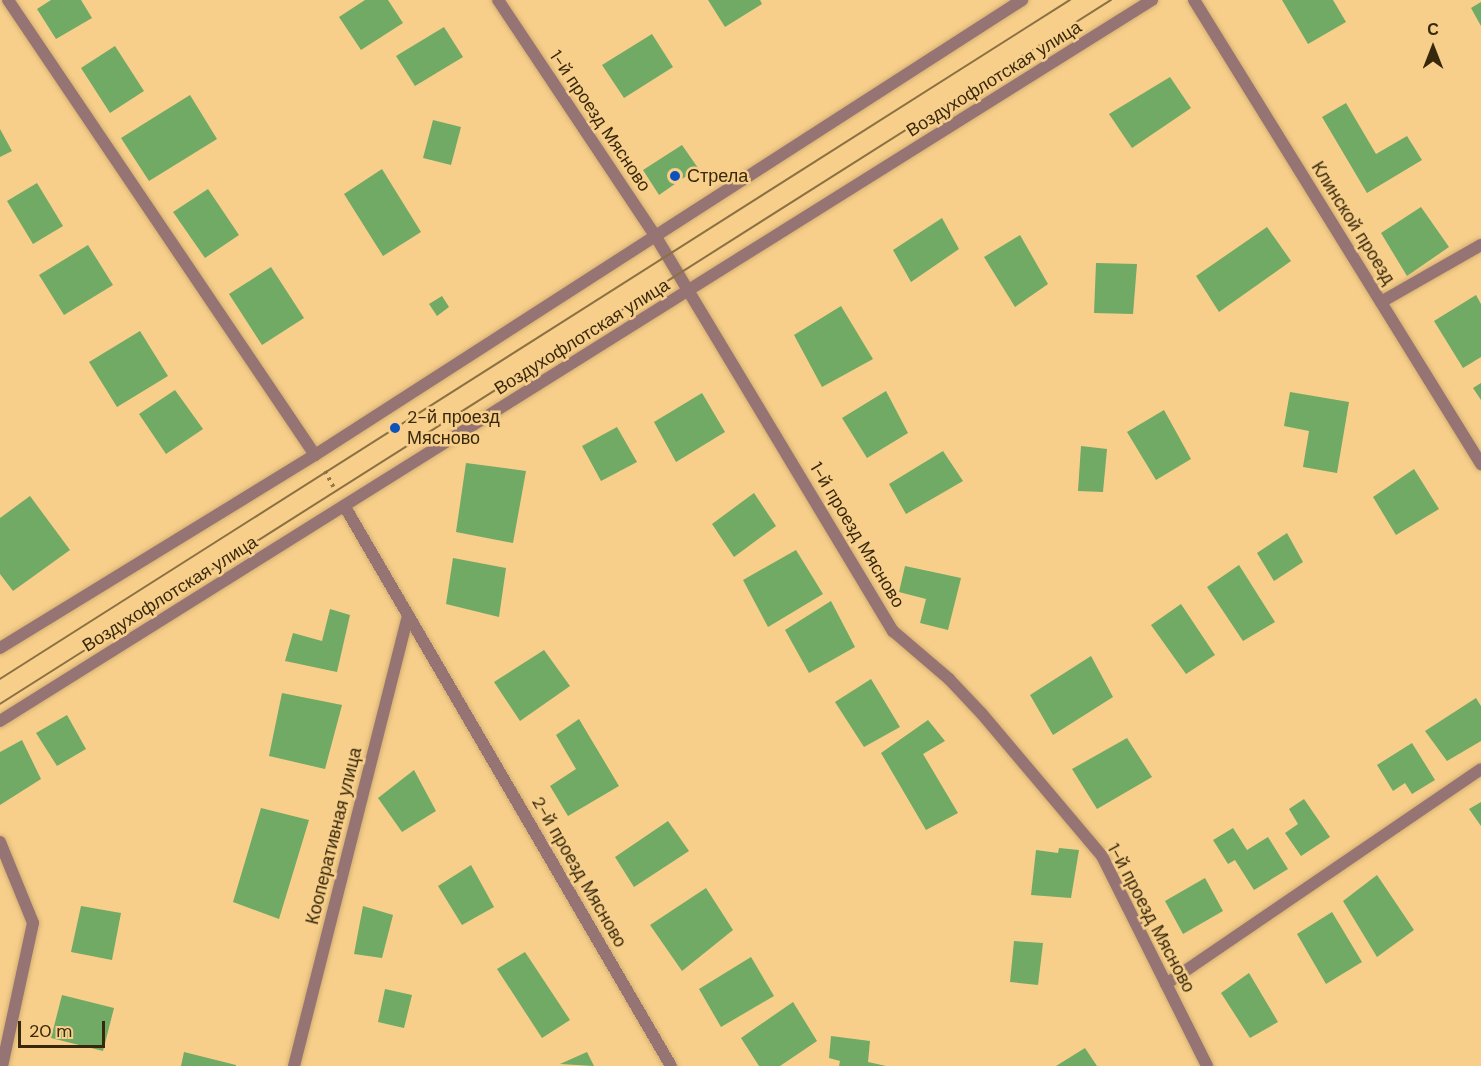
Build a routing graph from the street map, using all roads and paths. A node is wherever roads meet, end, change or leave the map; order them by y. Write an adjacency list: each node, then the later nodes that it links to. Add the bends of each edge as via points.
1 (8, 0): 10 (street)
2 (498, 0): 6 (street, 1-й проезд Мясново)
3 (1022, 0): 6 (street)
4 (1152, 0): 8 (street, Воздухофлотская улица)
5 (1194, 0): 9 (street, Клинской проезд)
6 (656, 237): 8 (street, 1-й проезд Мясново); 10 (street)
7 (1481, 245): 9 (street)
8 (690, 290): 12 (street, Воздухофлотская улица); 18 (street, 1-й проезд Мясново, via 893,631 949,679 982,714 1102,856)
9 (1381, 302): 11 (street, Клинской проезд)
10 (315, 455): 12 (path); 14 (street)
11 (1481, 464)
12 (345, 507): 13 (street, 2-й проезд Мясново); 15 (street, Воздухофлотская улица)
13 (408, 615): 20 (street, Кооперативная улица); 21 (street, 2-й проезд Мясново)
14 (0, 648)
15 (0, 721)
16 (1481, 769): 18 (street)
17 (0, 842): 19 (street, via 33,923)
18 (1166, 984): 22 (street, 1-й проезд Мясново)
19 (2, 1066)
20 (294, 1066)
21 (671, 1066)
22 (1207, 1066)

